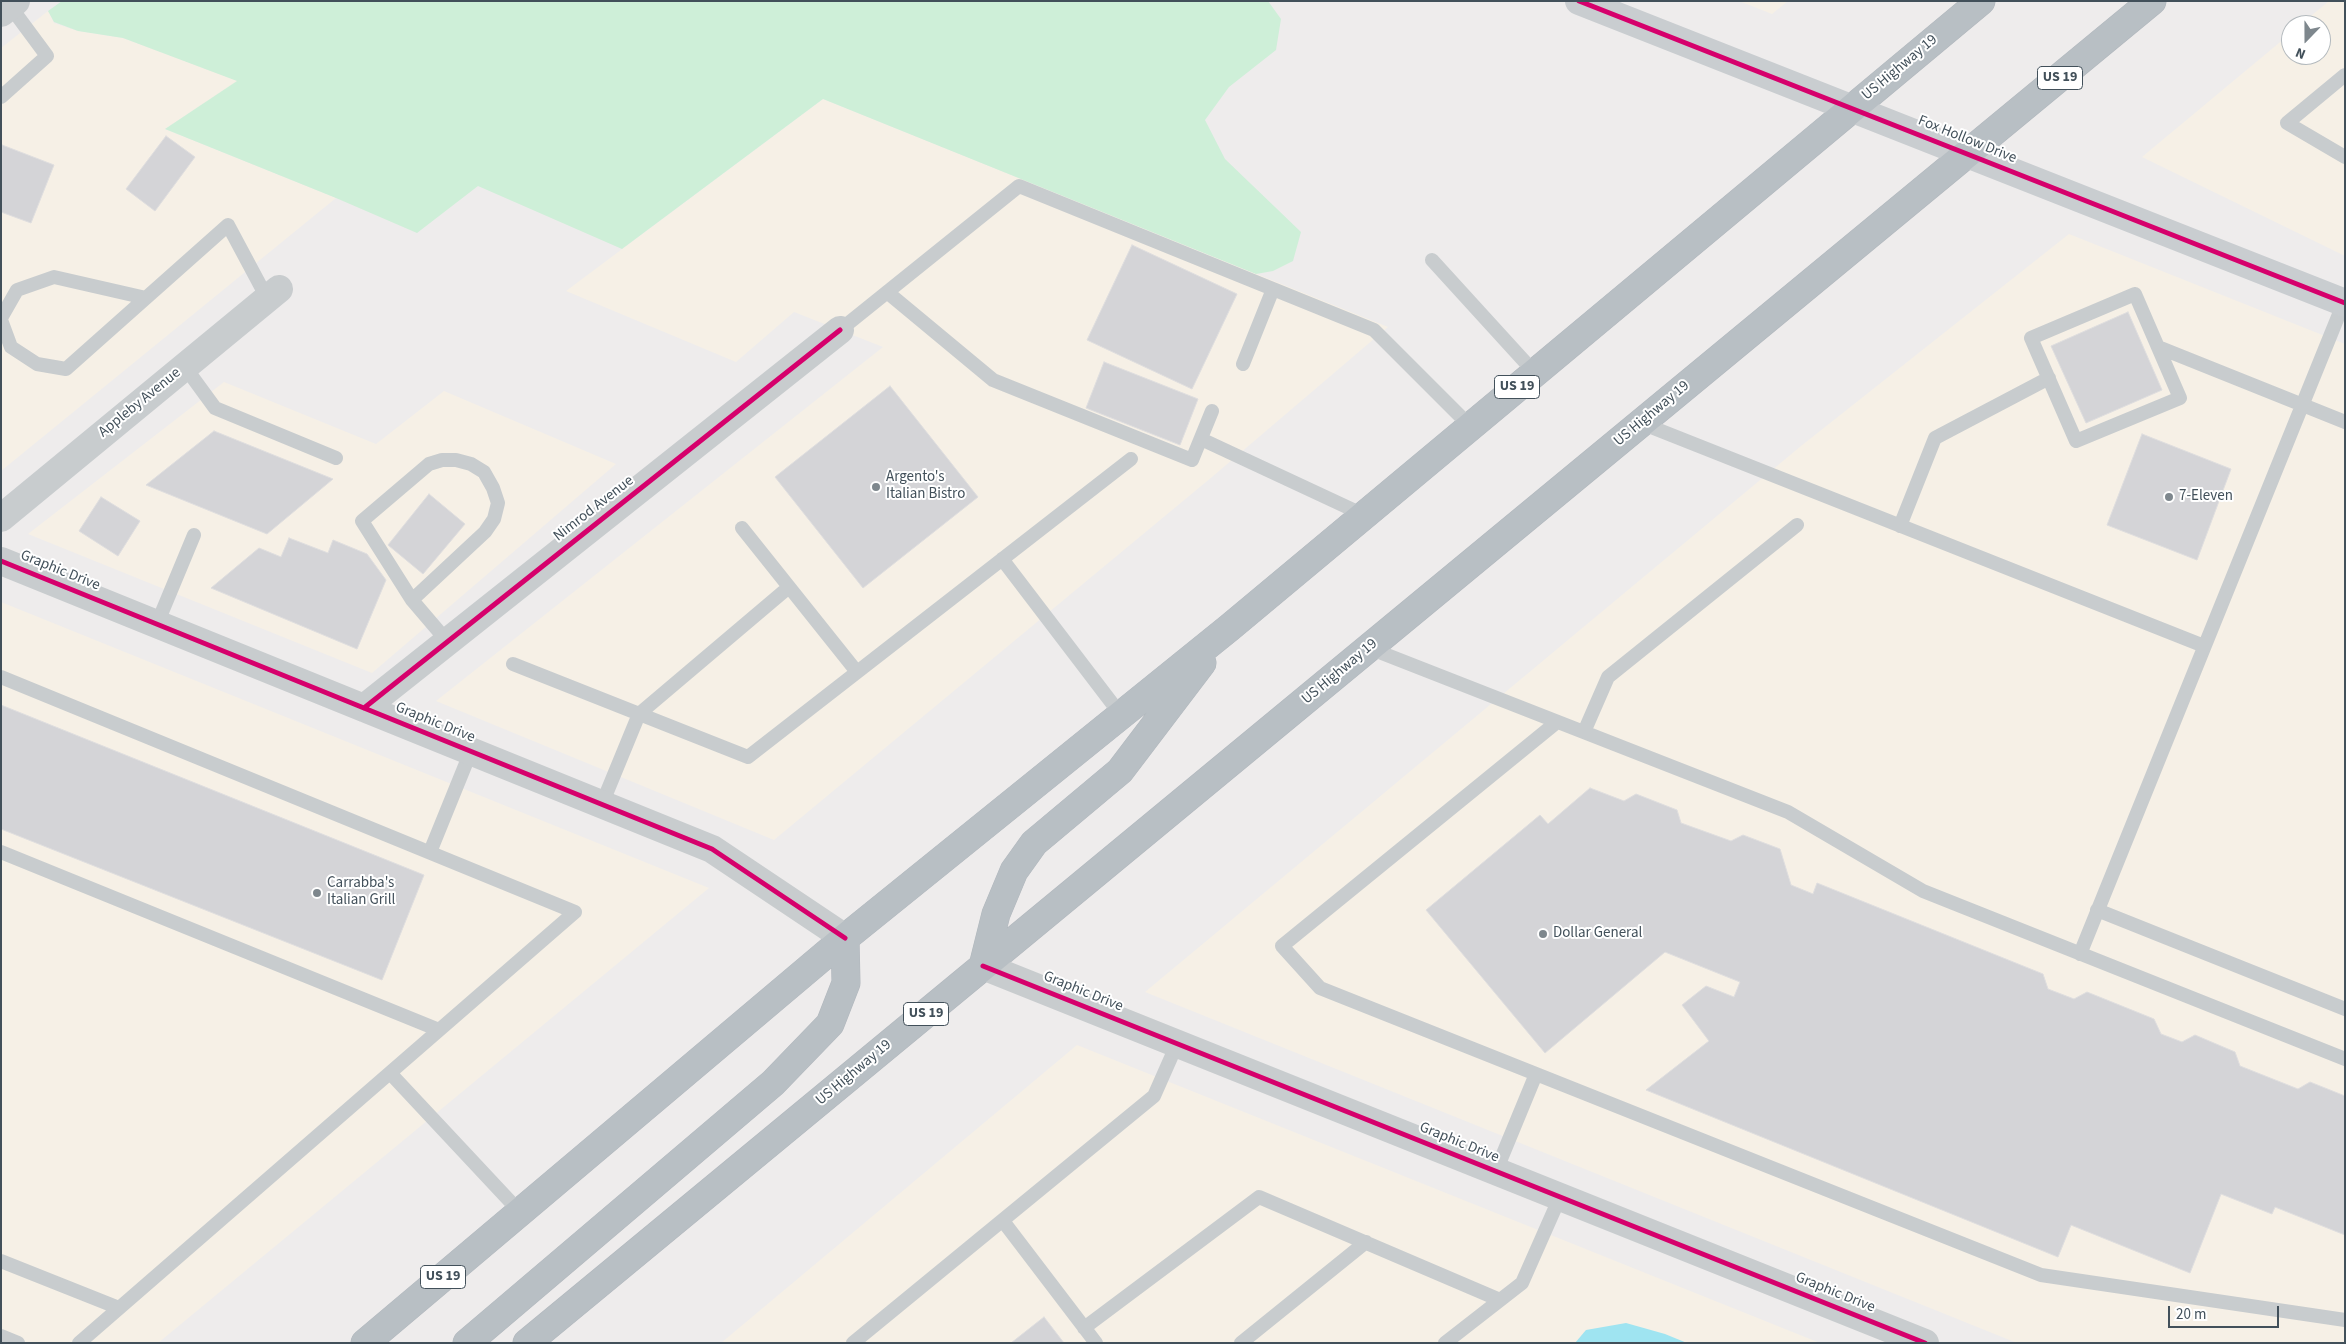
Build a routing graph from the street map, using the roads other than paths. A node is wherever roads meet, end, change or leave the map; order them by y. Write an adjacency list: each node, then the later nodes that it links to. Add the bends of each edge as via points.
1 (1579, 1): 7 (street, Fox Hollow Drive)
2 (1981, 1): 7 (highway, US Highway 19 / US 19)
3 (2152, 1): 8 (highway, US Highway 19 / US 19)
4 (9, 7): 6 (lane, via 47,56)
5 (2345, 75): 9 (lane, via 2287,123)
6 (1, 97)
7 (1852, 108): 8 (street, Fox Hollow Drive); 21 (highway, US Highway 19 / US 19)
8 (1969, 154): 15 (street, Fox Hollow Drive); 26 (highway, US Highway 19 / US 19)
9 (2345, 157)
10 (1432, 260): 21 (lane)
11 (1273, 289): 12 (lane, via 1019,186); 19 (lane); 27 (lane, via 1374,330)
12 (887, 292): 17 (lane); 28 (lane, via 993,380 1192,460)
13 (273, 294): 14 (lane, via 228,225); 20 (street, Appleby Avenue)
14 (146, 298): 16 (lane, via 54,277 17,290); 16 (lane, via 66,369 37,364 11,348)
15 (2344, 302): 23 (lane)
16 (1, 319)
17 (840, 330): 43 (street, Nimrod Avenue)
18 (2158, 347): 22 (lane, via 2135,294 2031,338); 22 (lane, via 2180,398 2076,441); 23 (lane)
19 (1243, 364)
20 (185, 367): 29 (lane, via 215,408); 32 (street, Appleby Avenue)
21 (1535, 373): 27 (highway, US Highway 19 / US 19)
22 (2049, 378): 34 (lane, via 1935,438)
23 (2302, 405): 25 (lane); 44 (lane)
24 (1212, 412): 28 (lane)
25 (2345, 422)
26 (1642, 424): 34 (lane); 45 (highway, US Highway 19 / US 19)
27 (1470, 426): 31 (highway, US Highway 19 / US 19)
28 (1200, 439): 31 (lane)
29 (336, 458)
30 (1131, 459): 37 (lane)
31 (1364, 515): 42 (highway, US Highway 19 / US 19)
32 (1, 518)
33 (1797, 525): 53 (lane, via 1608,677)
34 (1900, 526): 44 (lane)
35 (742, 528): 39 (lane)
36 (194, 535): 41 (lane)
37 (1002, 559): 47 (lane); 51 (lane)
38 (1, 561): 41 (street, Graphic Drive)
39 (789, 587): 47 (lane); 50 (lane)
40 (412, 600): 40 (lane, via 362,521 429,464 442,460 471,464 484,472 493,488 498,502 494,519 485,532); 43 (lane)
41 (157, 624): 49 (street, Graphic Drive)
42 (1229, 628): 51 (highway, US Highway 19 / US 19); 61 (highway, via 1120,771 1034,843 1014,871 996,914)
43 (447, 642): 49 (street, Nimrod Avenue)
44 (2204, 646): 58 (lane)
45 (1369, 648): 52 (lane); 61 (highway, US Highway 19 / US 19)
46 (513, 664): 50 (lane)
47 (857, 672): 50 (lane, via 748,757)
48 (1, 677): 57 (lane)
49 (364, 708): 54 (street, Graphic Drive)
50 (639, 714): 55 (lane)
51 (1121, 715): 59 (highway, US Highway 19 / US 19)
52 (1557, 722): 53 (lane); 67 (lane, via 1282,946 1320,988)
53 (1584, 732): 60 (lane, via 1788,812 1924,891)
54 (471, 751): 55 (street, Graphic Drive); 57 (lane)
55 (602, 804): 59 (street, Graphic Drive, via 712,849)
56 (1, 852): 63 (lane)
57 (430, 852): 63 (lane, via 575,912)
58 (2097, 910): 60 (lane); 62 (lane)
59 (845, 938): 70 (highway, US Highway 19 / US 19); 82 (highway, via 846,983 830,1024 773,1083)
60 (2080, 954): 65 (lane)
61 (983, 966): 64 (street, Graphic Drive); 83 (highway, US Highway 19 / US 19)
62 (2345, 1009)
63 (439, 1030): 66 (lane)
64 (1177, 1044): 68 (street, Graphic Drive); 71 (lane, via 1154,1096)
65 (2345, 1059)
66 (390, 1072): 70 (lane); 75 (lane)
67 (1536, 1074): 68 (lane); 76 (lane, via 2040,1275)
68 (1496, 1171): 69 (street, Graphic Drive)
69 (1560, 1197): 74 (lane, via 1522,1283); 88 (street, Graphic Drive)
70 (520, 1212): 81 (highway, US Highway 19 / US 19)
71 (1003, 1220): 77 (lane); 84 (lane)
72 (1366, 1242): 74 (lane); 77 (lane, via 1259,1197); 86 (lane)
73 (1, 1261): 75 (lane)
74 (1500, 1300): 87 (lane)
75 (119, 1308): 80 (lane)
76 (2345, 1320)
77 (1084, 1328): 85 (lane)
78 (1, 1336): 79 (lane)
79 (18, 1343)
80 (79, 1343)
81 (365, 1343)
82 (467, 1343)
83 (527, 1343)
84 (853, 1343)
85 (1096, 1343)
86 (1241, 1343)
87 (1445, 1343)
88 (1924, 1343)

